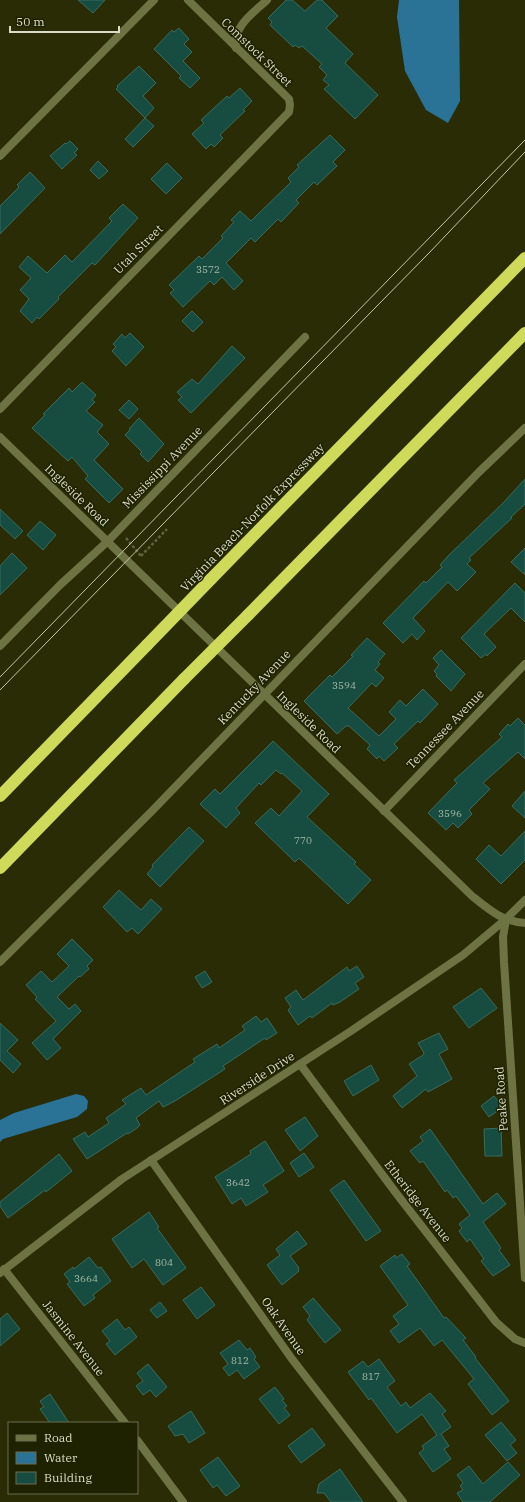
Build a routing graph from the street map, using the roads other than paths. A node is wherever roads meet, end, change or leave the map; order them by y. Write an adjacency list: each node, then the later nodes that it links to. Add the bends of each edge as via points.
1 (154, 0): 6 (street)
2 (188, 0): 4 (street, Comstock Street)
3 (267, 0): 4 (street, via 236,33)
4 (236, 48): 5 (street, Comstock Street, via 289,99)
5 (290, 105): 10 (street, Utah Street, via 289,112)
6 (0, 156)
7 (525, 258): 17 (highway, Virginia Beach-Norfolk Expressway, bridge)
8 (525, 333): 19 (highway, bridge)
9 (305, 337): 13 (street, Mississippi Avenue)
10 (0, 408)
11 (525, 428): 16 (street, Kentucky Avenue)
12 (0, 437): 13 (street, Ingleside Road)
13 (108, 541): 14 (street, Mississippi Avenue); 16 (street, Ingleside Road)
14 (0, 646)
15 (525, 664): 18 (street, Tennessee Avenue)
16 (263, 694): 18 (street, Ingleside Road); 23 (street, Kentucky Avenue, via 152,811)
17 (0, 796)
18 (384, 811): 21 (street, Ingleside Road, via 472,896)
19 (0, 868)
20 (525, 900): 21 (street, Riverside Drive)
21 (506, 919): 22 (street, Ingleside Road); 24 (street, Riverside Drive, via 462,955); 27 (street, Peake Road, via 503,937 504,962)
22 (525, 923)
23 (0, 962)
24 (300, 1064): 25 (street, Riverside Drive); 28 (street, Etheridge Avenue, via 496,1322)
25 (152, 1160): 26 (street, Riverside Drive, via 122,1179); 32 (street, Oak Avenue, via 292,1359)
26 (2, 1271): 29 (street, Jasmine Avenue)
27 (525, 1278)
28 (525, 1343)
29 (123, 1422)
30 (138, 1441): 31 (street)
31 (183, 1502)
32 (403, 1502)

